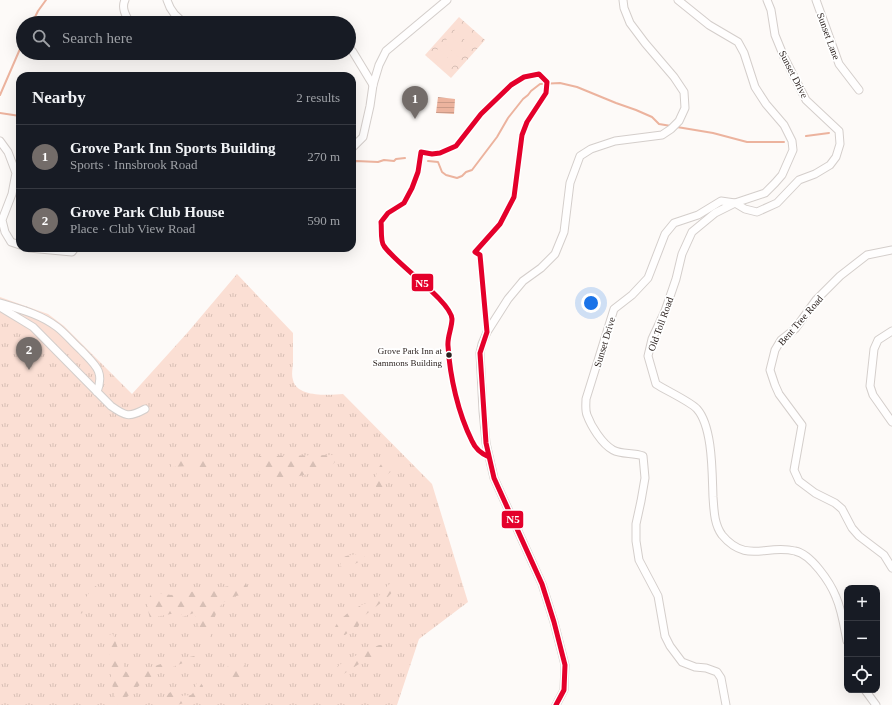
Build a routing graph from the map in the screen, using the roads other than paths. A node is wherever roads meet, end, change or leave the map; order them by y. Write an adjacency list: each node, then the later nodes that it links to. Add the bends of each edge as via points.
1 (125, 0): 8 (street, via 123,4)
2 (167, 0): 9 (street)
3 (447, 0): 11 (street, via 386,51)
4 (623, 0): 29 (street, via 630,23 684,92 685,108 679,121 662,135 615,141 591,149 580,156 570,183 564,232 555,254 508,299 487,332 480,353 486,443 494,478 542,584 565,665 564,690)
5 (678, 0): 17 (street, Old Toll Road, via 709,25 738,42 754,87 784,125 792,141 793,150 775,183 765,193)
6 (767, 0): 17 (street, Sunset Drive, via 775,35 784,58 806,100 839,131 840,144 830,166 799,180 777,203 757,212)
7 (816, 0): 12 (street, Sunset Lane, via 839,64)
8 (126, 16)
9 (176, 16)
10 (356, 57): 11 (street)
11 (373, 85): 14 (street, via 363,137)
12 (859, 90)
13 (0, 141): 15 (street, via 8,152)
14 (356, 144)
15 (16, 174)
16 (16, 174): 18 (street, via 2,220 4,232 11,242)
17 (735, 203): 27 (street, Old Toll Road, via 715,213 692,232 682,254 676,279 652,339 648,356 656,384 697,409 705,422 710,451 714,514 720,533 736,548 744,551 787,550 808,557 836,597); 30 (street, Sunset Drive, via 721,200 698,215 674,223 665,234 648,278 614,309 586,399 586,414 602,440 613,450 643,456 645,478 636,524 639,560 658,596 665,636 670,646 682,662 717,672 722,678)
18 (16, 244)
19 (892, 250): 26 (street, Bent Tree Road, via 867,255 840,276 816,300 795,328 781,340 775,350 770,370 779,394 802,425 794,470 799,481 842,509 852,528 884,556)
20 (0, 302): 23 (street, via 33,314 57,327 99,370 101,382)
21 (0, 307): 23 (street, via 33,327)
22 (892, 331): 25 (street, via 878,340 874,349 870,386 873,395)
23 (97, 392): 24 (street, via 123,414 138,414)
24 (145, 409)
25 (892, 422)
26 (892, 568)
27 (844, 629)
28 (867, 693): 31 (street)
29 (556, 705)
30 (726, 705)
31 (876, 705)

